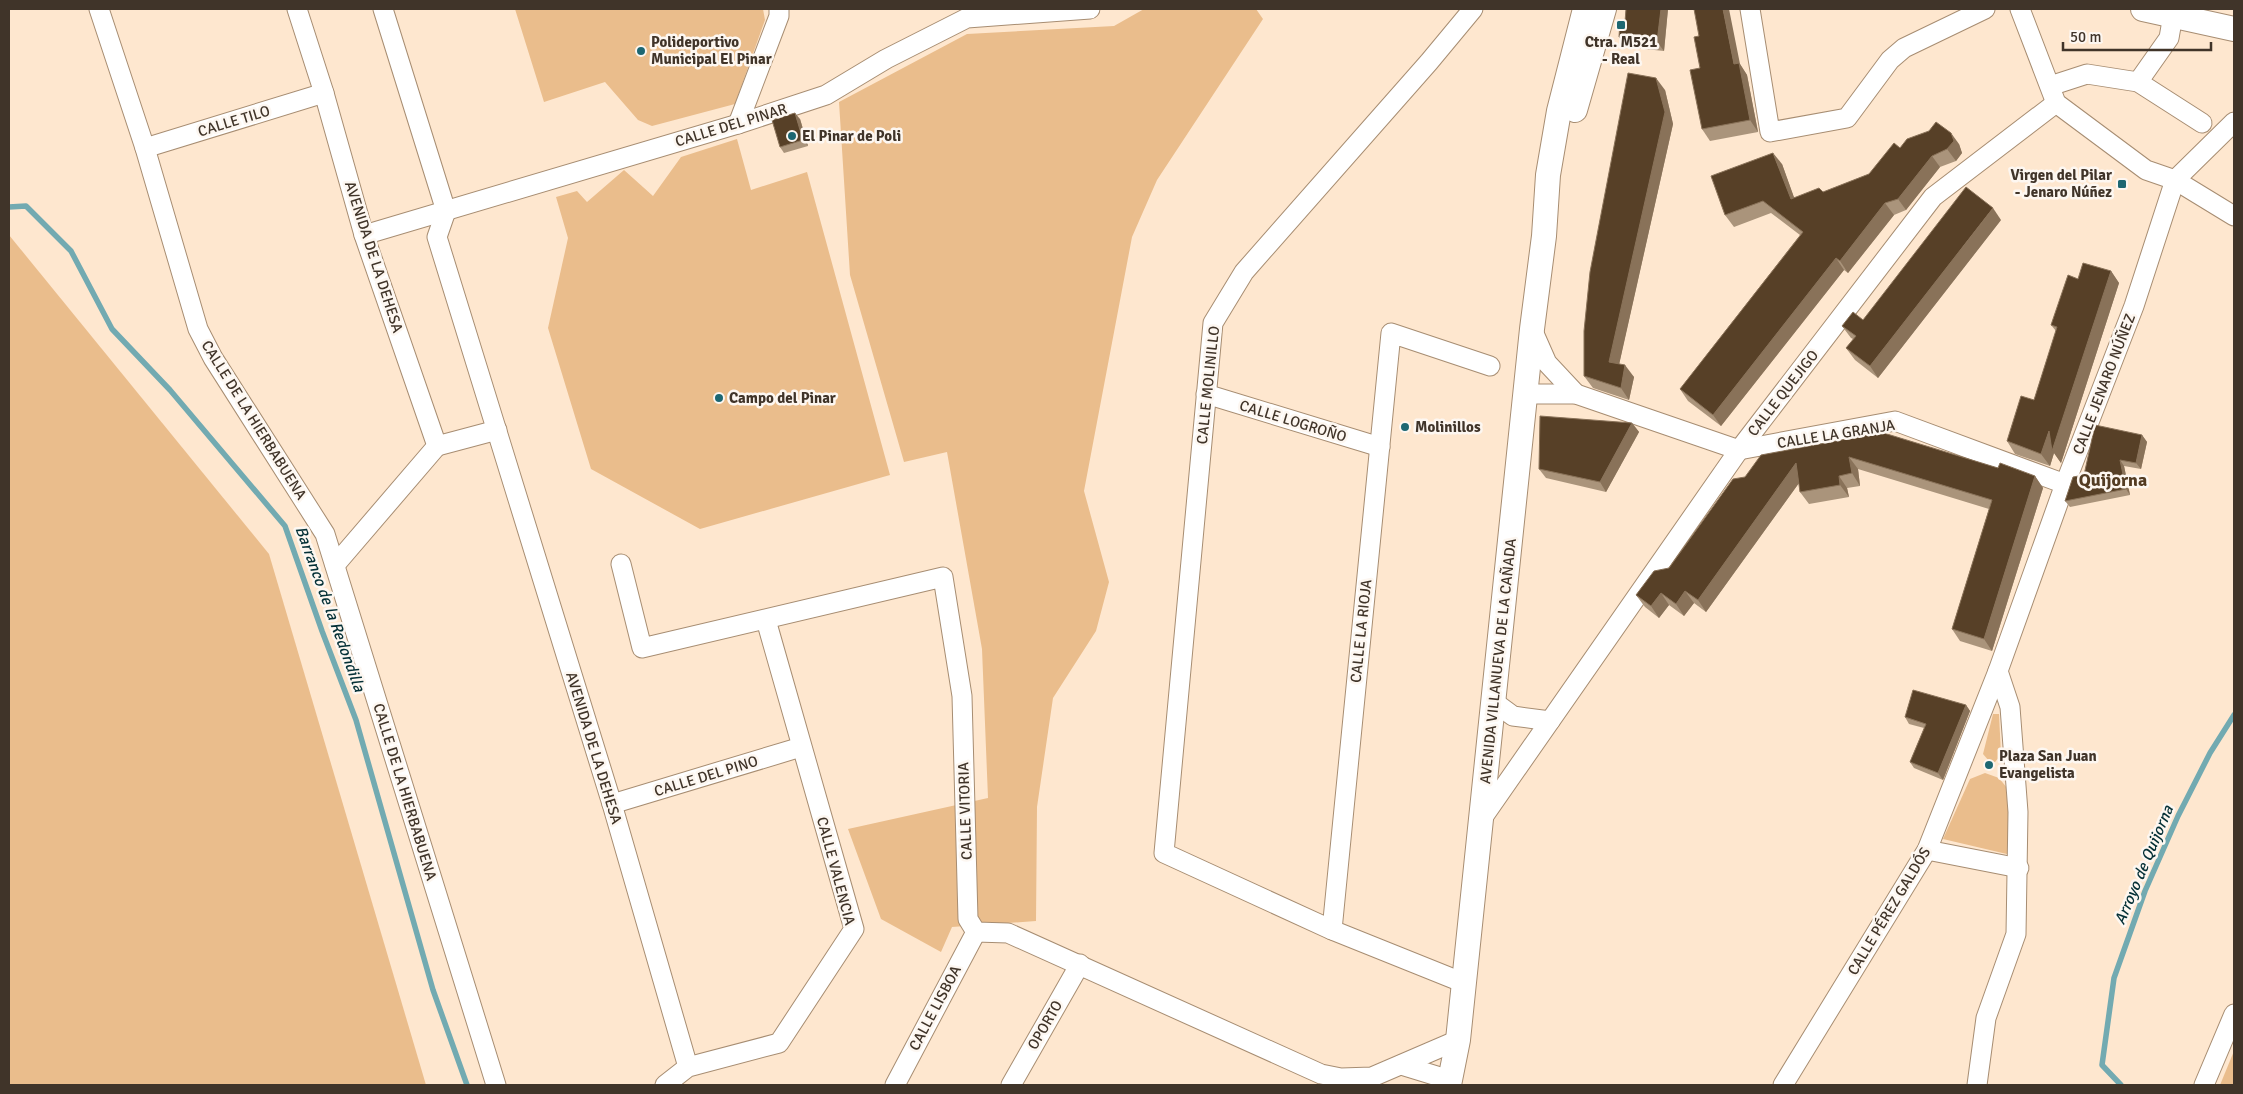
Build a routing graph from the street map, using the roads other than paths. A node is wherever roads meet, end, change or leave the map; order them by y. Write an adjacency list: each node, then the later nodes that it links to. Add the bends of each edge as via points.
1 (99, 9): 20 (street, CALLE DE LA HIERBABUENA)
2 (297, 9): 15 (street, AVENIDA DE LA DEHESA)
3 (383, 9): 22 (street)
4 (779, 9): 19 (street)
5 (1090, 9): 19 (street, CALLE DEL PINAR, via 967,18 886,59 826,95)
6 (1473, 9): 28 (street, CALLE MOLINILLO, via 1244,272 1213,323)
7 (1585, 9): 25 (main road, AVENIDA VILLANUEVA DE LA CAÑADA, via 1559,111 1548,175)
8 (1604, 9): 25 (main road, AVENIDA VILLANUEVA DE LA CAÑADA)
9 (1750, 9): 10 (street, via 1770,132 1847,118 1890,60 1904,48)
10 (1985, 9)
11 (2020, 9): 16 (street)
12 (2159, 11): 13 (main road); 14 (street, via 2169,38)
13 (2234, 29)
14 (2138, 82): 16 (street, CALLE QUEJIGO, via 2087,74); 18 (street)
15 (324, 93): 20 (street, CALLE TILO); 24 (street, AVENIDA DE LA DEHESA)
16 (2053, 94): 21 (street, via 2138,165); 34 (street, CALLE QUEJIGO, via 1933,197)
17 (2234, 122): 21 (street)
18 (2202, 123)
19 (738, 124): 22 (street, CALLE DEL PINAR)
20 (145, 148): 37 (street, CALLE DE LA HIERBABUENA, via 198,330 325,534)
21 (2175, 180): 23 (street); 35 (street, CALLE JENARO NÚÑEZ, via 2134,306)
22 (446, 211): 24 (street, CALLE DEL PINAR); 31 (street, AVENIDA DE LA DEHESA, via 437,237)
23 (2234, 216)
24 (364, 235): 32 (street, AVENIDA DE LA DEHESA)
25 (1544, 236): 26 (main road, AVENIDA VILLANUEVA DE LA CAÑADA)
26 (1532, 329): 29 (main road, AVENIDA VILLANUEVA DE LA CAÑADA); 30 (street, CALLE LA GRANJA, via 1547,363)
27 (1490, 366): 33 (street, CALLE LA RIOJA, via 1391,333)
28 (1206, 394): 33 (street, CALLE LOGROÑO); 47 (street, CALLE MOLINILLO, via 1164,853)
29 (1526, 394): 30 (street, CALLE LA GRANJA); 40 (main road, AVENIDA VILLANUEVA DE LA CAÑADA)
30 (1576, 394): 34 (street, CALLE LA GRANJA)
31 (497, 430): 32 (street); 43 (street, AVENIDA DE LA DEHESA)
32 (437, 446): 37 (street)
33 (1380, 447): 47 (street, CALLE LA RIOJA)
34 (1739, 450): 35 (street, CALLE LA GRANJA, via 1895,421); 41 (street, CALLE QUEJIGO)
35 (2065, 484): 39 (street, CALLE JENARO NÚÑEZ)
36 (620, 564): 38 (street, CALLE VITORIA, via 642,648)
37 (334, 565): 56 (street, CALLE DE LA HIERBABUENA)
38 (766, 620): 42 (street, CALLE VALENCIA); 48 (street, CALLE VITORIA, via 942,577 962,696 968,919)
39 (1998, 670): 45 (street, CALLE PÉREZ GALDÓS); 46 (street, via 2010,707)
40 (1494, 702): 41 (street, via 1513,716); 44 (main road, AVENIDA VILLANUEVA DE LA CAÑADA)
41 (1550, 721): 44 (street, CALLE QUEJIGO)
42 (801, 747): 43 (street, CALLE DEL PINO); 54 (street, CALLE VALENCIA, via 854,929 779,1043)
43 (612, 804): 54 (street, AVENIDA DE LA DEHESA)
44 (1481, 820): 50 (main road, AVENIDA VILLANUEVA DE LA CAÑADA)
45 (1927, 850): 46 (street); 60 (street, CALLE PÉREZ GALDÓS)
46 (2019, 868): 61 (street, via 2016,934 1986,1018)
47 (1332, 930): 50 (street)
48 (976, 932): 49 (street, via 1008,933); 58 (street, CALLE LISBOA)
49 (1080, 964): 53 (street, via 1321,1074 1342,1078 1372,1077); 59 (street, OPORTO)
50 (1464, 983): 52 (main road, AVENIDA VILLANUEVA DE LA CAÑADA)
51 (2234, 1014): 62 (street)
52 (1458, 1040): 53 (street); 55 (main road, AVENIDA VILLANUEVA DE LA CAÑADA)
53 (1401, 1065): 55 (street)
54 (688, 1067): 57 (street, CALLE VALENCIA)
55 (1450, 1082)
56 (496, 1085)
57 (665, 1085)
58 (895, 1085)
59 (1011, 1085)
60 (1783, 1085)
61 (1977, 1085)
62 (2204, 1085)

